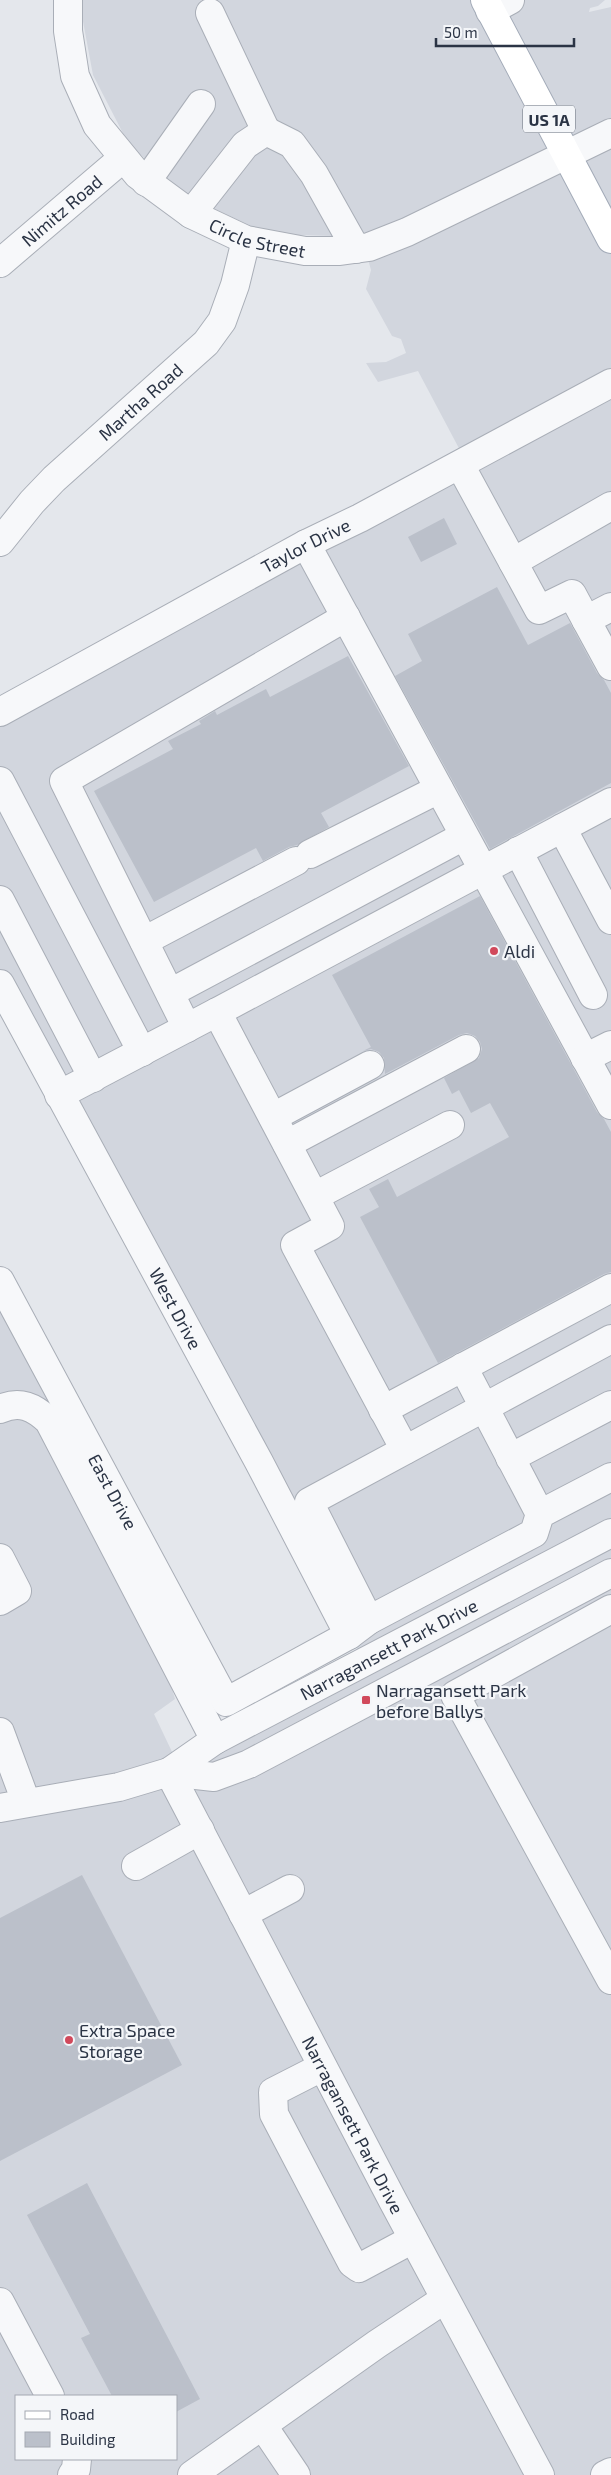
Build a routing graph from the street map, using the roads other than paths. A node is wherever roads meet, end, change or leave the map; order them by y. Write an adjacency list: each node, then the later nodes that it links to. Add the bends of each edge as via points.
1 (68, 0): 8 (street, Circle Street, via 68,31 75,76 97,125)
2 (495, 4): 7 (main road, US 1A)
3 (210, 13): 5 (street)
4 (202, 104): 9 (street)
5 (266, 131): 10 (street, via 245,145); 13 (street, via 292,144 314,174)
6 (611, 132): 7 (street, Circle Street)
7 (568, 154): 11 (main road, US 1A); 13 (street, Circle Street, via 407,232)
8 (123, 158): 9 (street, Circle Street); 14 (street, Nimitz Road)
9 (146, 182): 10 (street, Circle Street)
10 (191, 214): 12 (street, Circle Street)
11 (611, 239)
12 (246, 240): 13 (street, Circle Street, via 306,251); 18 (street, Martha Road, via 222,321 206,343 54,479)
13 (356, 249)
14 (0, 262)
15 (611, 383): 16 (street, Taylor Drive)
16 (460, 465): 19 (street, Taylor Drive); 20 (street)
17 (611, 506): 20 (street)
18 (0, 542)
19 (306, 544): 22 (street); 25 (street, Taylor Drive)
20 (513, 562): 23 (street, via 539,610 572,594)
21 (611, 607): 23 (street)
22 (346, 617): 27 (street); 35 (street, via 64,782)
23 (586, 620): 24 (street)
24 (609, 659)
25 (0, 712)
26 (0, 781): 44 (street)
27 (439, 789): 30 (street); 35 (street)
28 (611, 802): 29 (street)
29 (562, 828): 31 (street); 34 (street)
30 (464, 836): 32 (street); 38 (street)
31 (518, 851): 32 (street); 37 (street)
32 (483, 870): 39 (street); 40 (street)
33 (0, 900): 47 (street)
34 (611, 920)
35 (144, 941): 38 (street)
36 (0, 984): 48 (street, West Drive)
37 (602, 990): 40 (street)
38 (170, 993): 41 (street)
39 (217, 1012): 41 (street); 50 (street)
40 (560, 1012): 45 (street)
41 (187, 1028): 44 (street)
42 (611, 1045): 45 (street)
43 (466, 1049): 52 (street)
44 (142, 1052): 47 (street)
45 (585, 1058): 49 (street)
46 (370, 1065): 50 (street)
47 (93, 1078): 48 (street)
48 (59, 1095): 71 (street, West Drive, via 254,1454)
49 (611, 1105)
50 (273, 1117): 52 (street)
51 (450, 1125): 53 (street)
52 (287, 1144): 53 (street)
53 (315, 1196): 61 (street, via 330,1226 295,1245)
54 (0, 1281): 71 (street, East Drive, via 226,1702)
55 (611, 1288): 57 (street)
56 (611, 1339): 59 (street)
57 (463, 1367): 59 (street); 61 (street)
58 (611, 1405): 63 (street)
59 (484, 1407): 62 (street); 63 (street)
60 (0, 1409): 73 (street, via 22,1404 35,1408 49,1421)
61 (383, 1410): 62 (street)
62 (405, 1450): 71 (street, via 309,1502)
63 (510, 1458): 65 (street)
64 (611, 1477): 65 (street)
65 (540, 1514): 71 (street, via 534,1533)
66 (611, 1533): 73 (street, Narragansett Park Drive)
67 (0, 1558): 69 (street, via 17,1591)
68 (611, 1573): 74 (street, Narragansett Park Drive, via 249,1764 214,1778)
69 (0, 1601)
70 (611, 1609): 81 (street, via 455,1695)
71 (359, 1628)
72 (0, 1732): 75 (street)
73 (215, 1740): 74 (street, Narragansett Park Drive)
74 (169, 1772): 75 (street, Narragansett Park Drive, via 118,1787); 77 (street, Narragansett Park Drive)
75 (26, 1802): 76 (street, Narragansett Park Drive)
76 (0, 1808)
77 (200, 1830): 78 (street); 80 (street, Narragansett Park Drive)
78 (136, 1866)
79 (290, 1889): 80 (street)
80 (243, 1914): 82 (street, Narragansett Park Drive)
81 (611, 1980)
82 (322, 2067): 83 (street, Narragansett Park Drive); 83 (street, via 274,2092 272,2103 274,2114 352,2263 359,2268)
83 (413, 2239): 84 (street, Narragansett Park Drive)
84 (446, 2299): 87 (street); 93 (street, Narragansett Park Drive)
85 (0, 2302): 86 (street)
86 (49, 2395)
87 (263, 2426): 91 (street); 92 (street)
88 (77, 2460): 90 (street)
89 (611, 2472): 94 (street)
90 (72, 2475)
91 (192, 2475)
92 (296, 2475)
93 (540, 2475)
94 (605, 2475)

